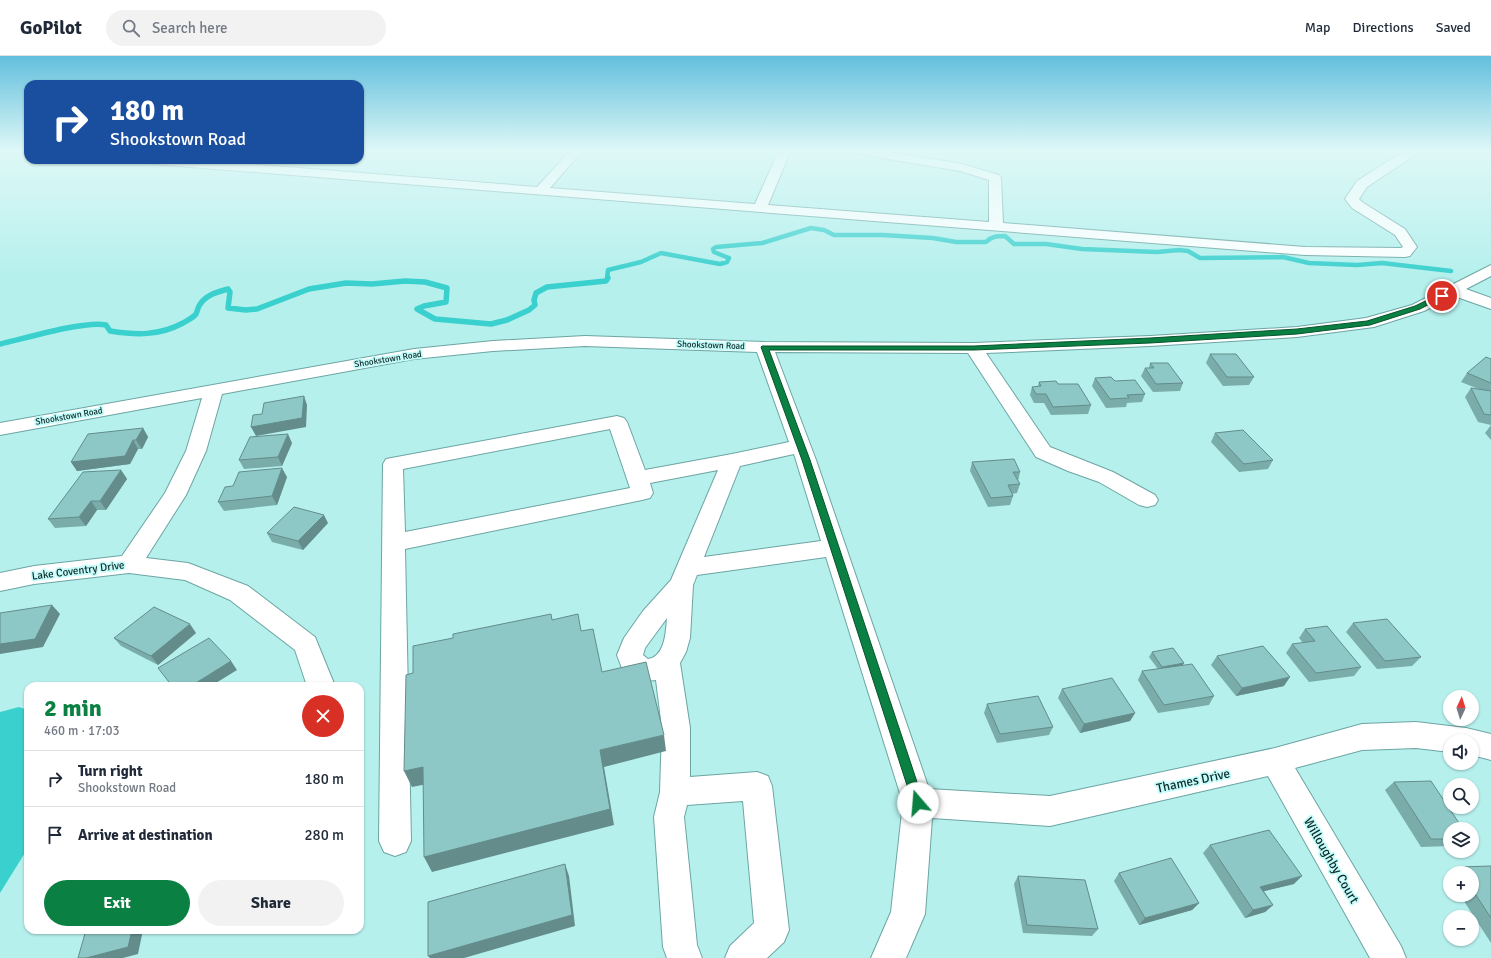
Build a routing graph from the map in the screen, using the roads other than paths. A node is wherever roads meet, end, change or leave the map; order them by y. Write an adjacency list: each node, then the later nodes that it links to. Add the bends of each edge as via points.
1 (554, 192): 5 (street)
2 (767, 192): 5 (street)
3 (995, 192): 6 (street)
4 (1357, 192): 6 (street, via 1352,199 1357,205 1400,232 1410,247 1405,254 1305,251)
5 (760, 208): 6 (street)
6 (996, 226)
7 (1491, 270): 8 (street, Shookstown Road)
8 (1454, 290): 9 (street); 11 (street, Shookstown Road, via 1418,308 1368,323 1297,332)
9 (1491, 304)
10 (764, 347): 11 (street, Shookstown Road); 12 (street, Shookstown Road, via 585,341 493,346 414,354); 14 (street)
11 (974, 348): 17 (street, via 1043,452 1106,477)
12 (214, 390): 13 (street, Shookstown Road); 20 (street, Lake Coventry Drive, via 196,451 174,495)
13 (0, 429)
14 (801, 446): 15 (street); 19 (street)
15 (732, 461): 16 (street); 21 (street)
16 (638, 478): 18 (street, via 642,493); 18 (street, via 617,422 393,464)
17 (1147, 500)
18 (393, 543): 31 (street)
19 (834, 547): 21 (street); 30 (street)
20 (128, 564): 22 (street, Lake Coventry Drive, via 34,574); 24 (street, via 188,572 239,593 306,644)
21 (685, 577): 23 (street, via 677,638); 23 (street, via 652,618 633,645 630,655 632,664 646,670 659,669)
22 (0, 582)
23 (667, 664): 29 (street, via 676,728)
24 (320, 682)
25 (1443, 738): 28 (street, Thames Drive, via 1416,735 1362,737)
26 (1479, 744): 27 (street)
27 (1491, 747)
28 (1275, 761): 30 (street, Thames Drive, via 1050,811); 35 (street, Willoughby Court)
29 (675, 792): 32 (street, via 670,817 680,947); 33 (street, via 757,786 772,930)
30 (918, 803): 34 (street, via 908,914)
31 (395, 841)
32 (685, 958)
33 (742, 958)
34 (888, 958)
35 (1389, 958)

